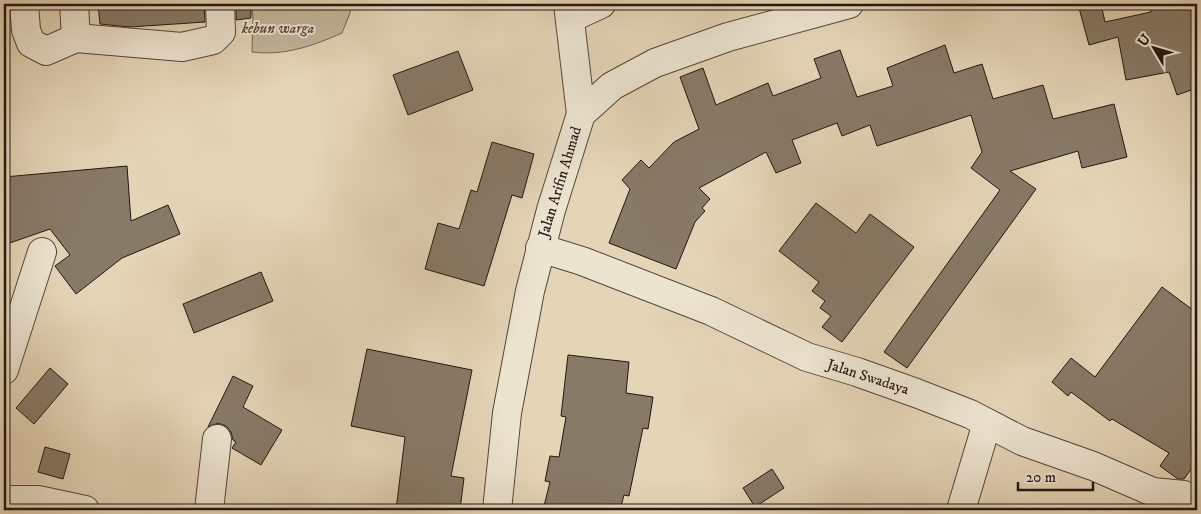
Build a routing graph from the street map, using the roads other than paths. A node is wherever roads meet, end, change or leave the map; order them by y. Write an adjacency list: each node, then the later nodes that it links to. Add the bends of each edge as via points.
1 (24, 4): 7 (street, via 26,30 31,43 46,51)
2 (74, 4): 7 (street)
3 (220, 4): 7 (street, via 221,32 213,40 182,47)
4 (601, 4): 6 (street)
5 (849, 4): 8 (street, Jalan Arifin Ahmad, via 728,37 655,62 612,86)
6 (569, 11): 8 (street)
7 (76, 38)
8 (582, 114): 9 (street, Jalan Arifin Ahmad)
9 (540, 248): 12 (street, Jalan Swadaya, via 711,311 807,357 916,393); 18 (street, Jalan Arifin Ahmad, via 507,414)
10 (42, 252): 11 (street)
11 (4, 370)
12 (987, 423): 14 (street, Jalan Swadaya, via 1022,441 1153,492); 19 (street)
13 (216, 439): 17 (street)
14 (1193, 492)
15 (4, 500): 16 (street, via 38,500)
16 (85, 510)
17 (209, 510)
18 (497, 510)
19 (961, 510)

